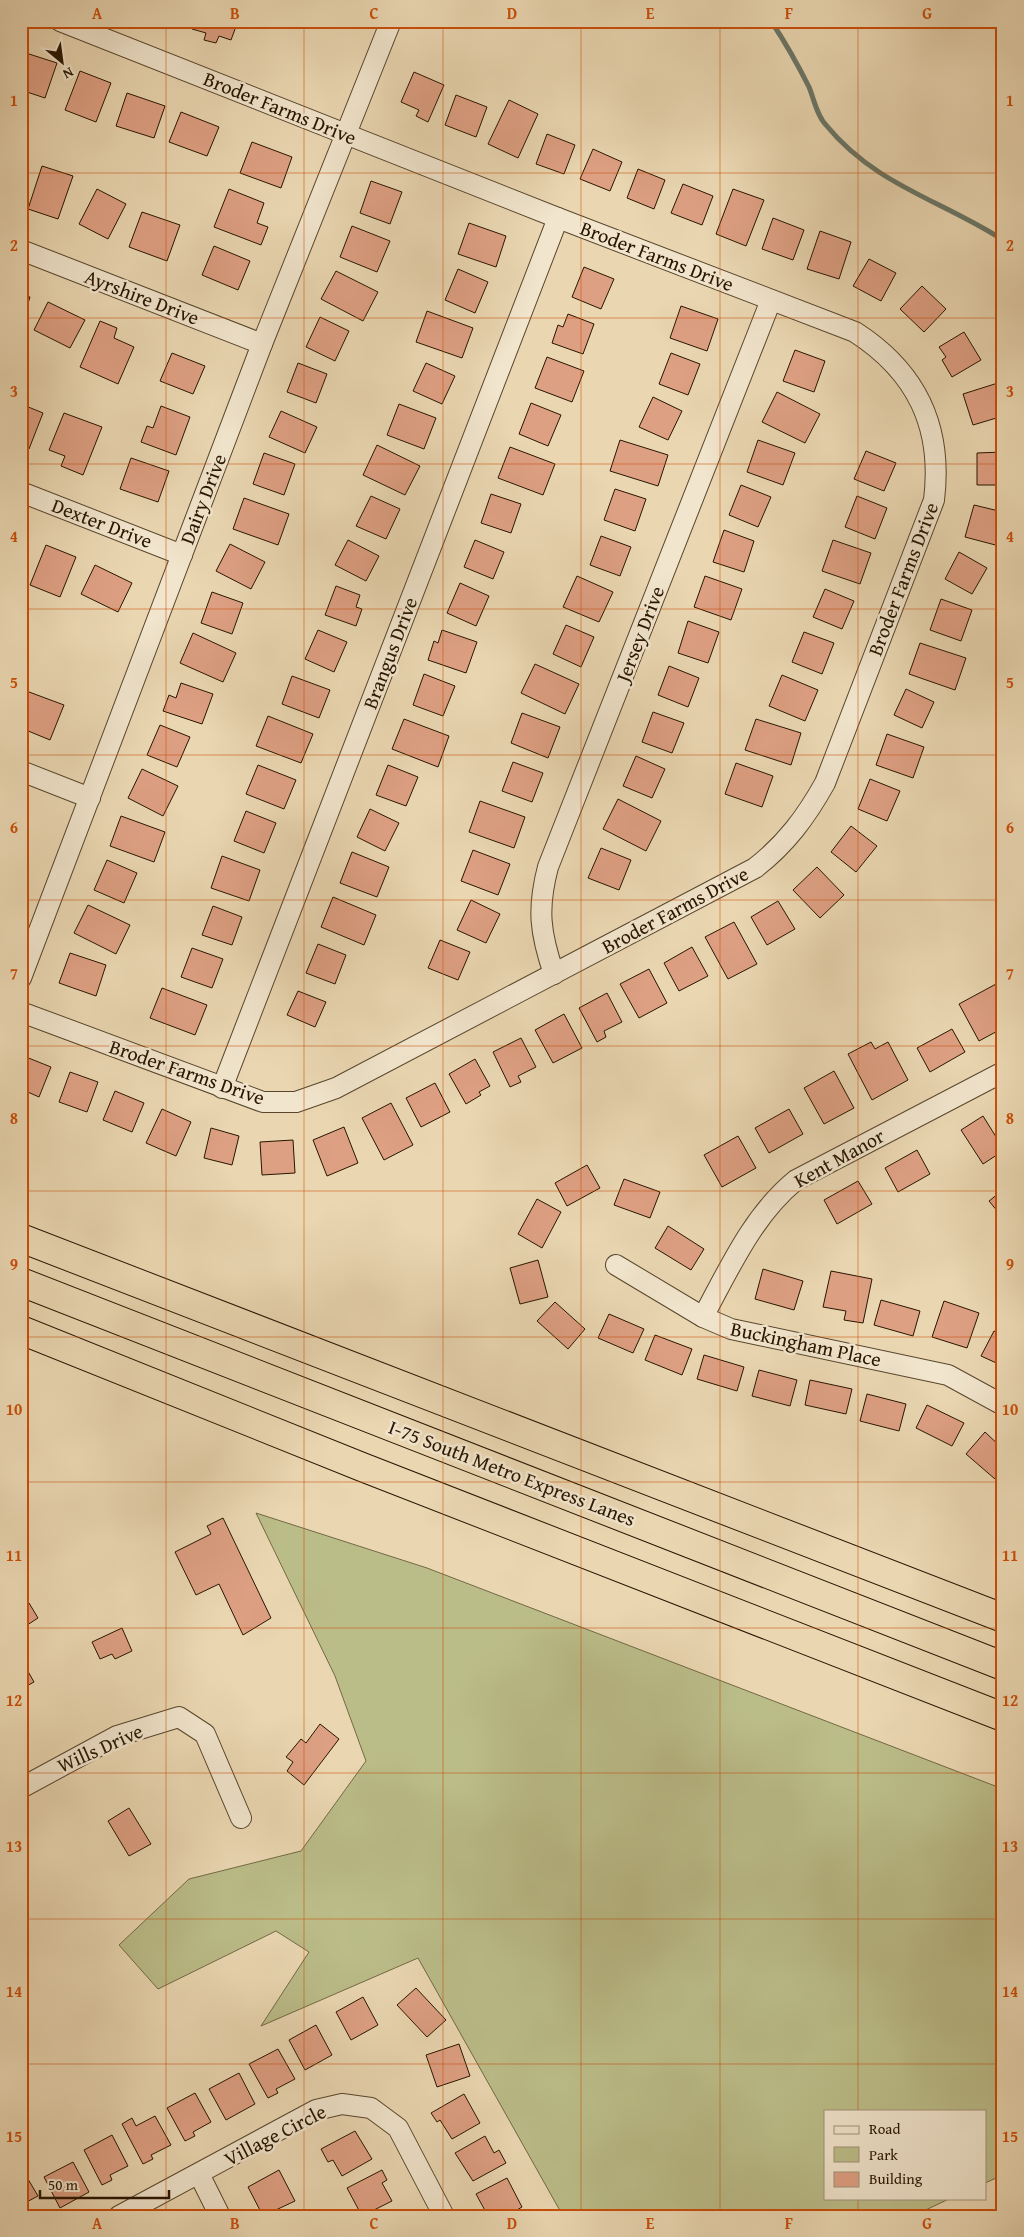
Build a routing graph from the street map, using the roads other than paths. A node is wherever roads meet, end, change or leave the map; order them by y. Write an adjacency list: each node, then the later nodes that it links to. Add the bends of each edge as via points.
1 (60, 21): 3 (street, Broder Farms Drive)
2 (391, 21): 3 (street, Dairy Drive)
3 (346, 134): 4 (street, Broder Farms Drive); 7 (street, Dairy Drive)
4 (558, 218): 6 (street, Broder Farms Drive); 16 (street, Brangus Drive)
5 (21, 250): 7 (street, Ayrshire Drive)
6 (771, 300): 12 (street, Jersey Drive, via 548,867 542,890 542,940); 12 (street, Broder Farms Drive, via 855,332 896,364 927,416 935,444 938,471 934,500 825,783 792,834 755,868)
7 (262, 344): 9 (street, Dairy Drive)
8 (21, 492): 9 (street, Dexter Drive)
9 (182, 555): 11 (street, Dairy Drive)
10 (21, 771): 11 (street)
11 (90, 798): 13 (street, Dairy Drive)
12 (554, 974): 16 (street, Broder Farms Drive, via 336,1088 296,1102 263,1102)
13 (21, 978)
14 (21, 1012): 16 (street, Broder Farms Drive)
15 (1002, 1073): 20 (street, Kent Manor, via 796,1180 779,1193 762,1214)
16 (222, 1088)
17 (21, 1238): 23 (highway)
18 (616, 1265): 20 (street, Buckingham Place)
19 (21, 1282): 24 (highway, I-75 South Metro Express Lanes)
20 (703, 1317): 22 (street, Buckingham Place, via 750,1334 948,1375)
21 (21, 1330): 25 (highway)
22 (1003, 1405)
23 (1003, 1618)
24 (1003, 1666)
25 (1003, 1717)
26 (21, 1788): 27 (street, Wills Drive, via 118,1736 179,1716 206,1734)
27 (241, 1818)
28 (199, 2174): 29 (street, Village Circle); 30 (street); 31 (street, Village Circle, via 316,2110 342,2104 371,2108 398,2128)
29 (119, 2216)
30 (220, 2216)
31 (444, 2216)

